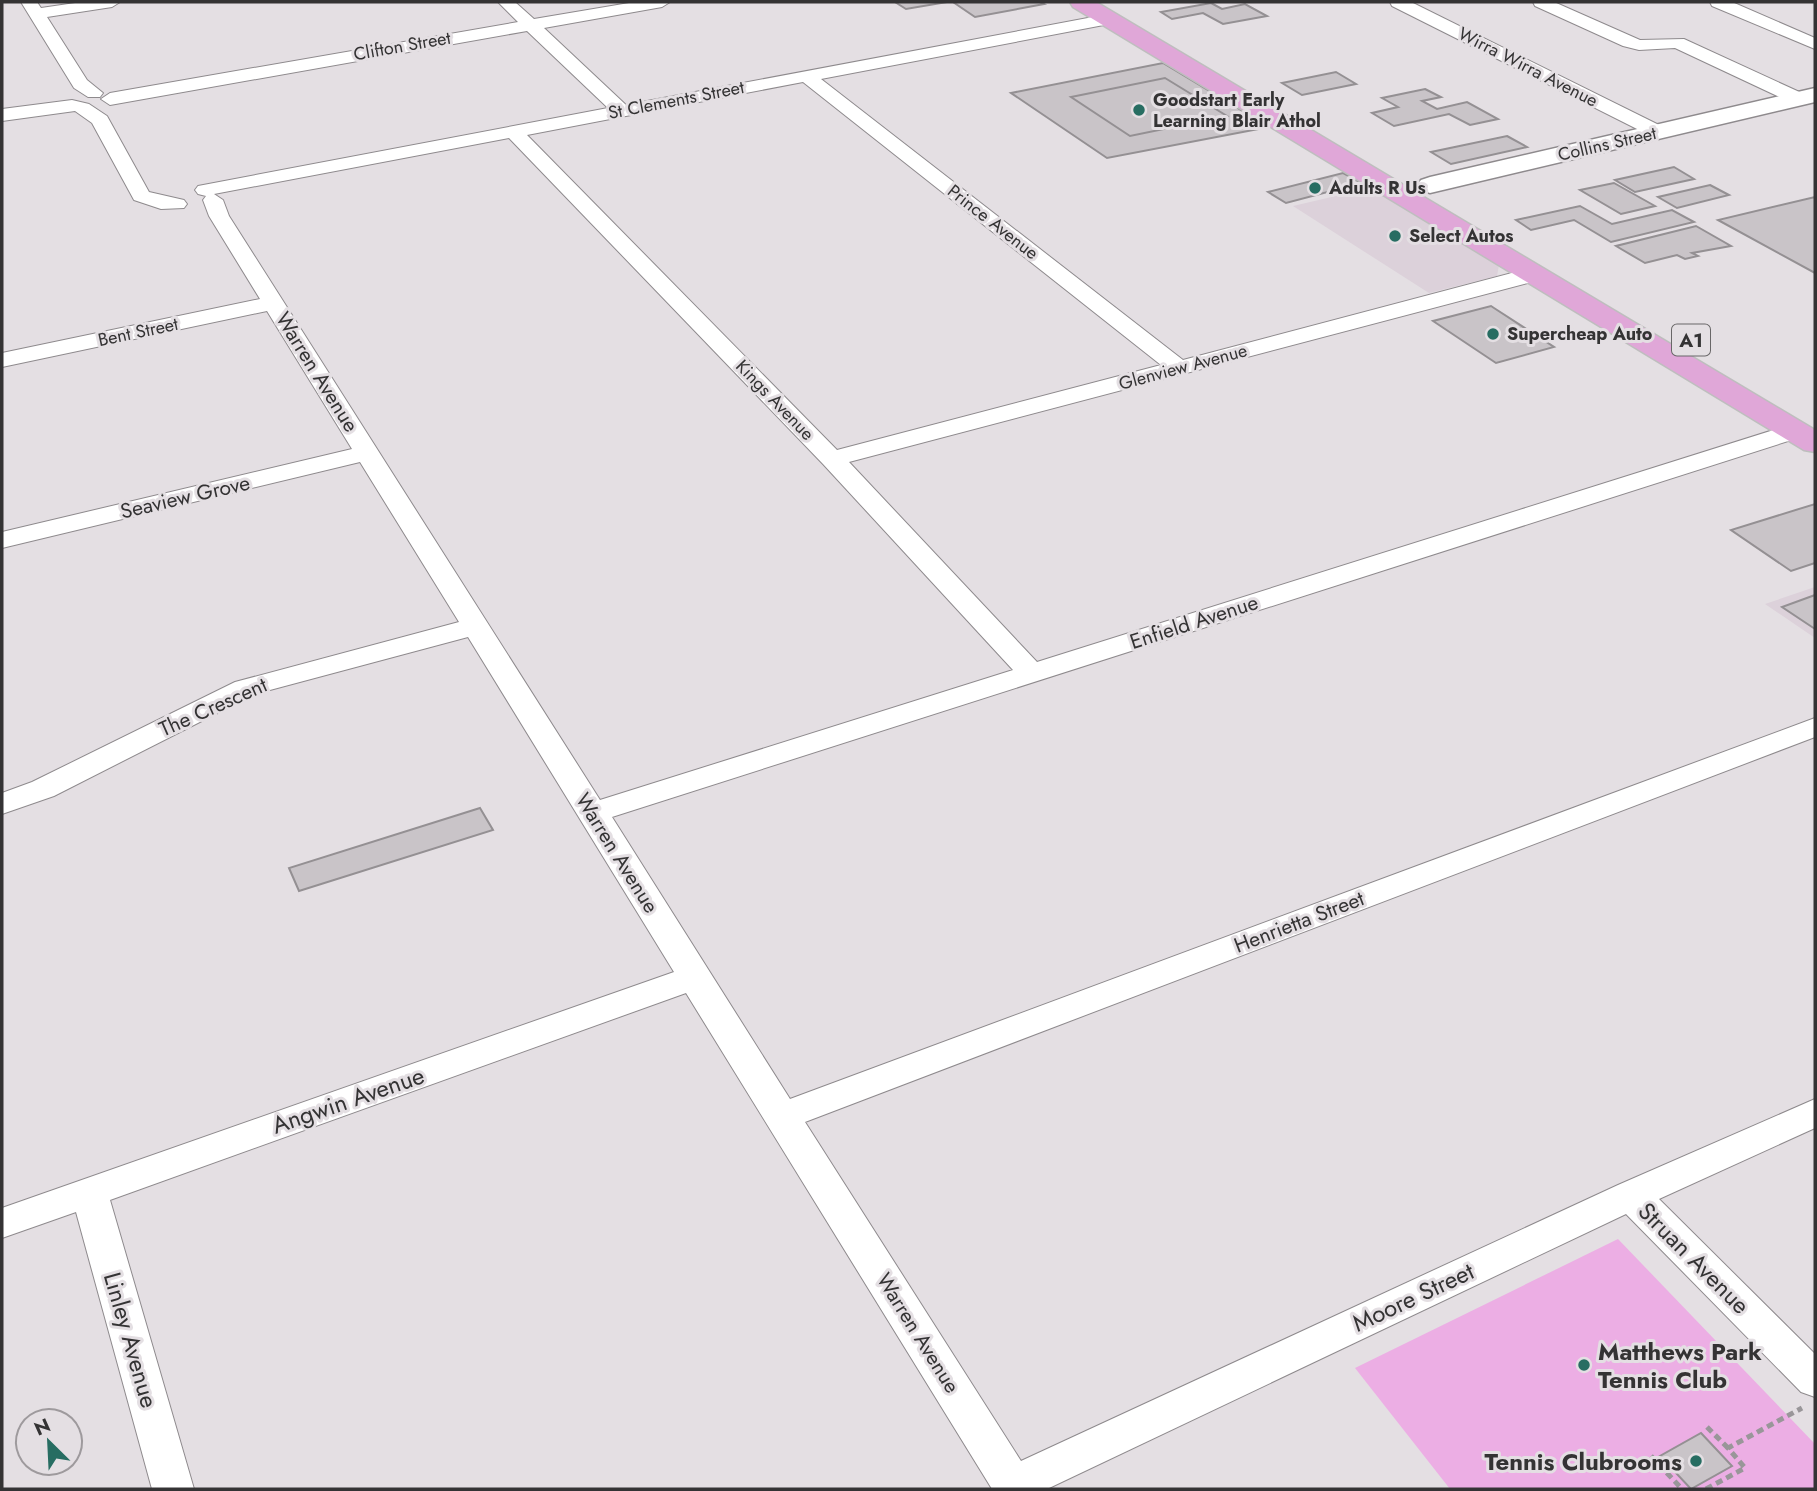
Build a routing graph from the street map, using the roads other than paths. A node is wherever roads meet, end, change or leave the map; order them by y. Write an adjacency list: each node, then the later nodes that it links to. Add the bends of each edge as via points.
1 (112, 2): 8 (street)
2 (506, 2): 10 (street)
3 (662, 2): 10 (street, Clifton Street)
4 (1081, 2): 9 (highway, A1)
5 (1398, 2): 18 (street, Wirra Wirra Avenue)
6 (1541, 2): 13 (street, via 1629,42 1678,43)
7 (1718, 2): 11 (street)
8 (33, 8): 14 (street)
9 (1113, 10): 12 (street, St Clements Street); 19 (highway, A1); 20 (highway, A1)
10 (530, 24): 14 (street, Clifton Street); 15 (street)
11 (1815, 44)
12 (806, 76): 15 (street, St Clements Street); 26 (street, Prince Avenue)
13 (1807, 97): 18 (street, Collins Street)
14 (89, 100): 16 (street, Clifton Street); 21 (street, via 149,200)
15 (622, 111): 17 (street, St Clements Street)
16 (2, 115)
17 (513, 131): 21 (street, St Clements Street, via 244,183); 29 (street, Kings Avenue)
18 (1658, 132): 19 (street, Collins Street)
19 (1430, 185): 20 (highway, Collins Street); 22 (highway, A1)
20 (1398, 192): 23 (highway, A1)
21 (200, 201): 24 (street, Warren Avenue)
22 (1566, 266): 23 (highway); 27 (highway, A1)
23 (1535, 274): 26 (street, Glenview Avenue); 27 (highway, A1)
24 (274, 303): 25 (street, Bent Street); 28 (street, Warren Avenue)
25 (2, 360)
26 (1179, 368): 29 (street, Glenview Avenue)
27 (1810, 428): 32 (street, Enfield Avenue)
28 (368, 453): 30 (street, Seaview Grove); 31 (street, Warren Avenue)
29 (832, 459): 32 (street, Kings Avenue)
30 (2, 540)
31 (476, 626): 34 (street, The Crescent, via 246,688 43,789); 35 (street, Warren Avenue)
32 (1032, 673): 35 (street, Enfield Avenue)
33 (1815, 727): 38 (street, Henrietta Street)
34 (2, 804)
35 (593, 813): 36 (street, Warren Avenue)
36 (695, 977): 38 (street, Warren Avenue); 39 (street, Angwin Avenue)
37 (1815, 1113): 40 (street, Moore Street)
38 (782, 1116): 43 (street, Warren Avenue)
39 (89, 1192): 41 (street, Angwin Avenue); 44 (street, Linley Avenue)
40 (1631, 1195): 42 (street, Struan Avenue); 43 (street, Moore Street)
41 (2, 1223)
42 (1810, 1393)
43 (1014, 1487)
44 (173, 1489)

